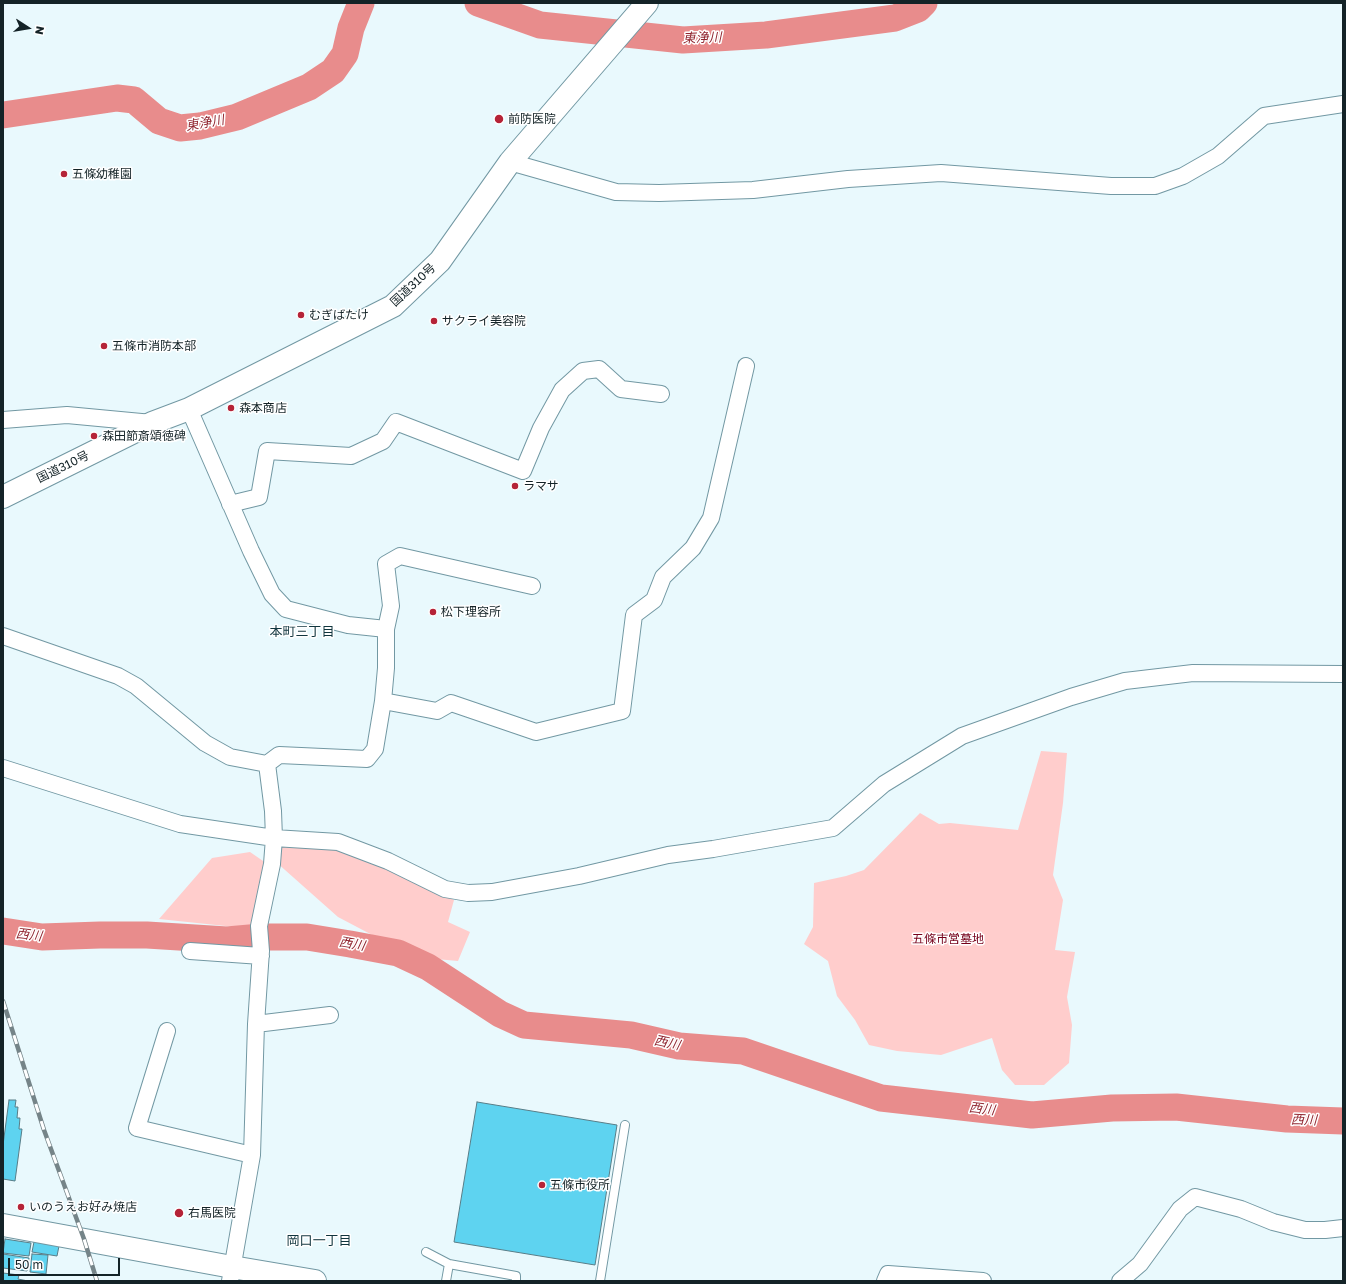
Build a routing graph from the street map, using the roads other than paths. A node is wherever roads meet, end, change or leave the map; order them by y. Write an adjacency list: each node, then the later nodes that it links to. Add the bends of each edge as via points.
1 (641, 10): 3 (main road, 国道310号)
2 (1343, 104): 3 (street, via 1264,116 1218,156 1183,176 1155,186 1111,186 941,173 848,179 753,190 616,192)
3 (510, 162): 6 (main road, 国道310号, via 440,261 393,306)
4 (746, 366): 15 (street, via 711,518 693,548 663,577 654,600 634,615 622,711 536,732 451,703 437,711)
5 (661, 394): 10 (street, via 621,389 599,369 583,371 562,390 541,428 524,471 396,422 383,441 351,456 267,451 259,497)
6 (189, 409): 8 (main road, 国道310号); 10 (street)
7 (3, 420): 8 (street, via 66,415)
8 (152, 422): 9 (main road, 国道310号)
9 (3, 497)
10 (230, 504): 12 (street, via 272,594 286,609 348,625)
11 (532, 586): 12 (street, via 400,556 386,564 391,606)
12 (386, 629): 15 (street)
13 (3, 636): 16 (street, via 118,676 136,686 205,743 230,757)
14 (1343, 674): 18 (street, via 1193,673 1125,681 1071,697 962,736 884,784 834,828 668,855 579,876 492,892 468,893 445,889 388,861 338,842)
15 (383, 701): 16 (street, via 375,749 367,759 279,755)
16 (267, 764): 18 (street)
17 (3, 768): 18 (street, via 180,824)
18 (274, 838): 20 (street, via 272,864 259,926)
19 (190, 951): 20 (street)
20 (261, 954): 22 (street)
21 (330, 1015): 22 (street)
22 (256, 1024): 25 (street)
23 (167, 1031): 25 (street, via 136,1128)
24 (625, 1125): 34 (lane)
25 (252, 1155): 30 (street)
26 (3, 1225): 30 (main road)
27 (1343, 1228): 37 (street, via 1305,1230 1195,1197 1180,1209 1140,1264)
28 (426, 1252): 29 (lane)
29 (448, 1264): 32 (lane); 33 (lane, via 516,1276)
30 (231, 1274): 31 (main road)
31 (315, 1281)
32 (446, 1281)
33 (516, 1281)
34 (600, 1281)
35 (885, 1281): 36 (street, via 888,1274)
36 (983, 1281)
37 (1120, 1281)

